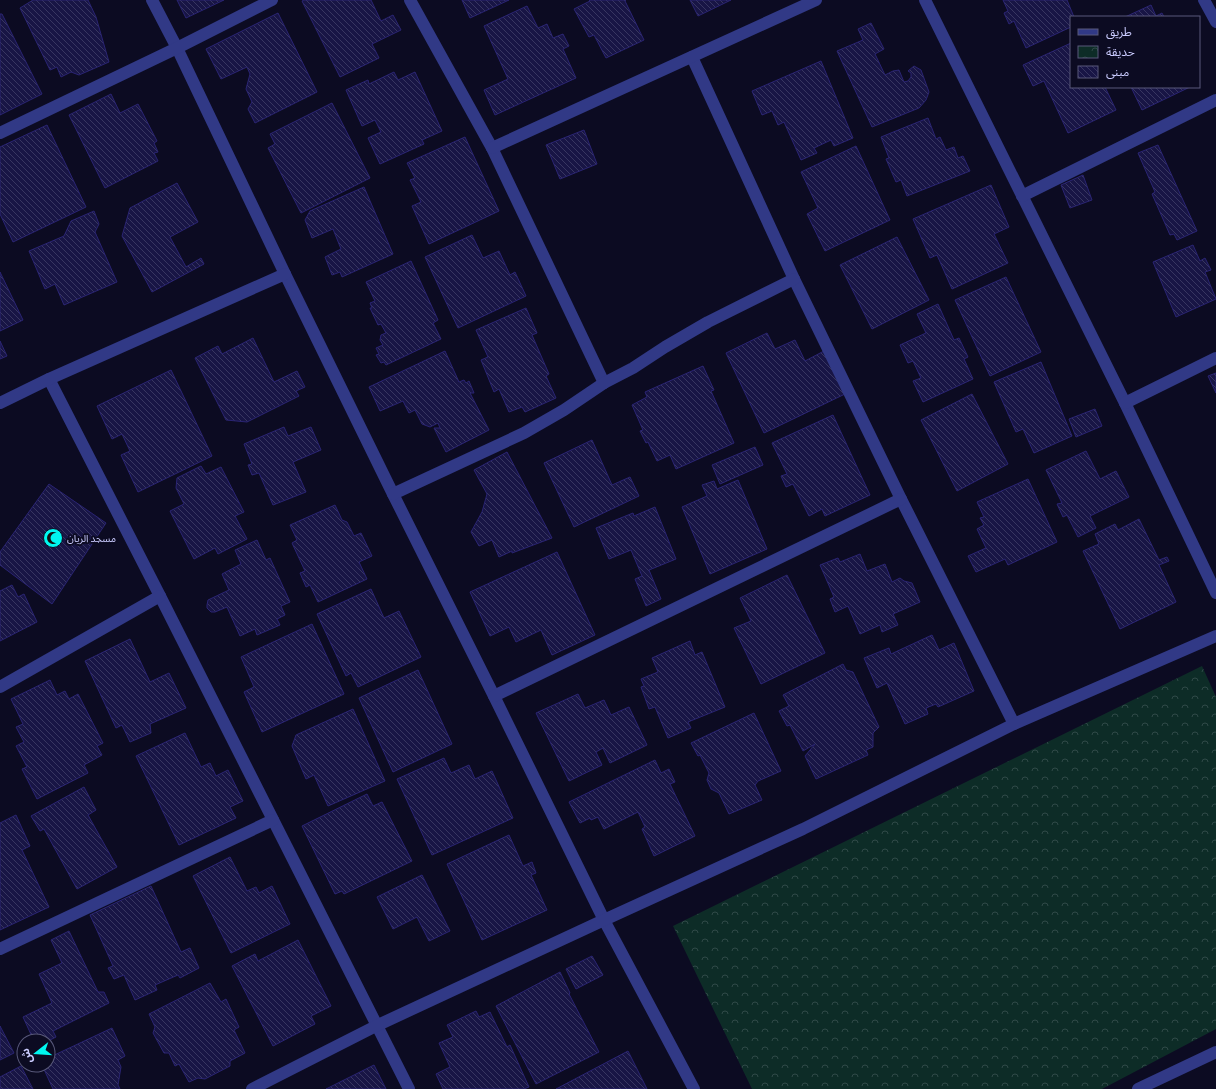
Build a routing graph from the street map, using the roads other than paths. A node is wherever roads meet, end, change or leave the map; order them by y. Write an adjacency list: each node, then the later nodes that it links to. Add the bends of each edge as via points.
1 (152, 0): 8 (street)
2 (272, 0): 8 (street)
3 (410, 0): 12 (street)
4 (816, 0): 9 (street)
5 (925, 0): 13 (street)
6 (1204, 0): 7 (street)
7 (1216, 22)
8 (177, 48): 11 (street); 14 (street)
9 (692, 57): 12 (street); 15 (street)
10 (1216, 100): 13 (street)
11 (0, 133)
12 (492, 148): 18 (street)
13 (1022, 196): 20 (street)
14 (285, 274): 17 (street); 21 (street)
15 (794, 279): 18 (street, via 708,322); 22 (street)
16 (1216, 358): 20 (street)
17 (49, 379): 19 (street); 24 (street)
18 (604, 383): 21 (street, via 564,410 524,432)
19 (0, 403)
20 (1125, 403): 23 (street)
21 (393, 494): 27 (street)
22 (901, 499): 27 (street); 28 (street)
23 (1216, 593)
24 (160, 596): 26 (street); 29 (street)
25 (1216, 636): 28 (street)
26 (0, 686)
27 (494, 696): 30 (street)
28 (1014, 724): 30 (street, via 803,829)
29 (273, 820): 31 (street); 32 (street)
30 (604, 920): 32 (street); 36 (street)
31 (0, 949)
32 (378, 1025): 34 (street); 35 (street)
33 (1216, 1052): 37 (street)
34 (252, 1089)
35 (410, 1089)
36 (694, 1089)
37 (1138, 1089)

